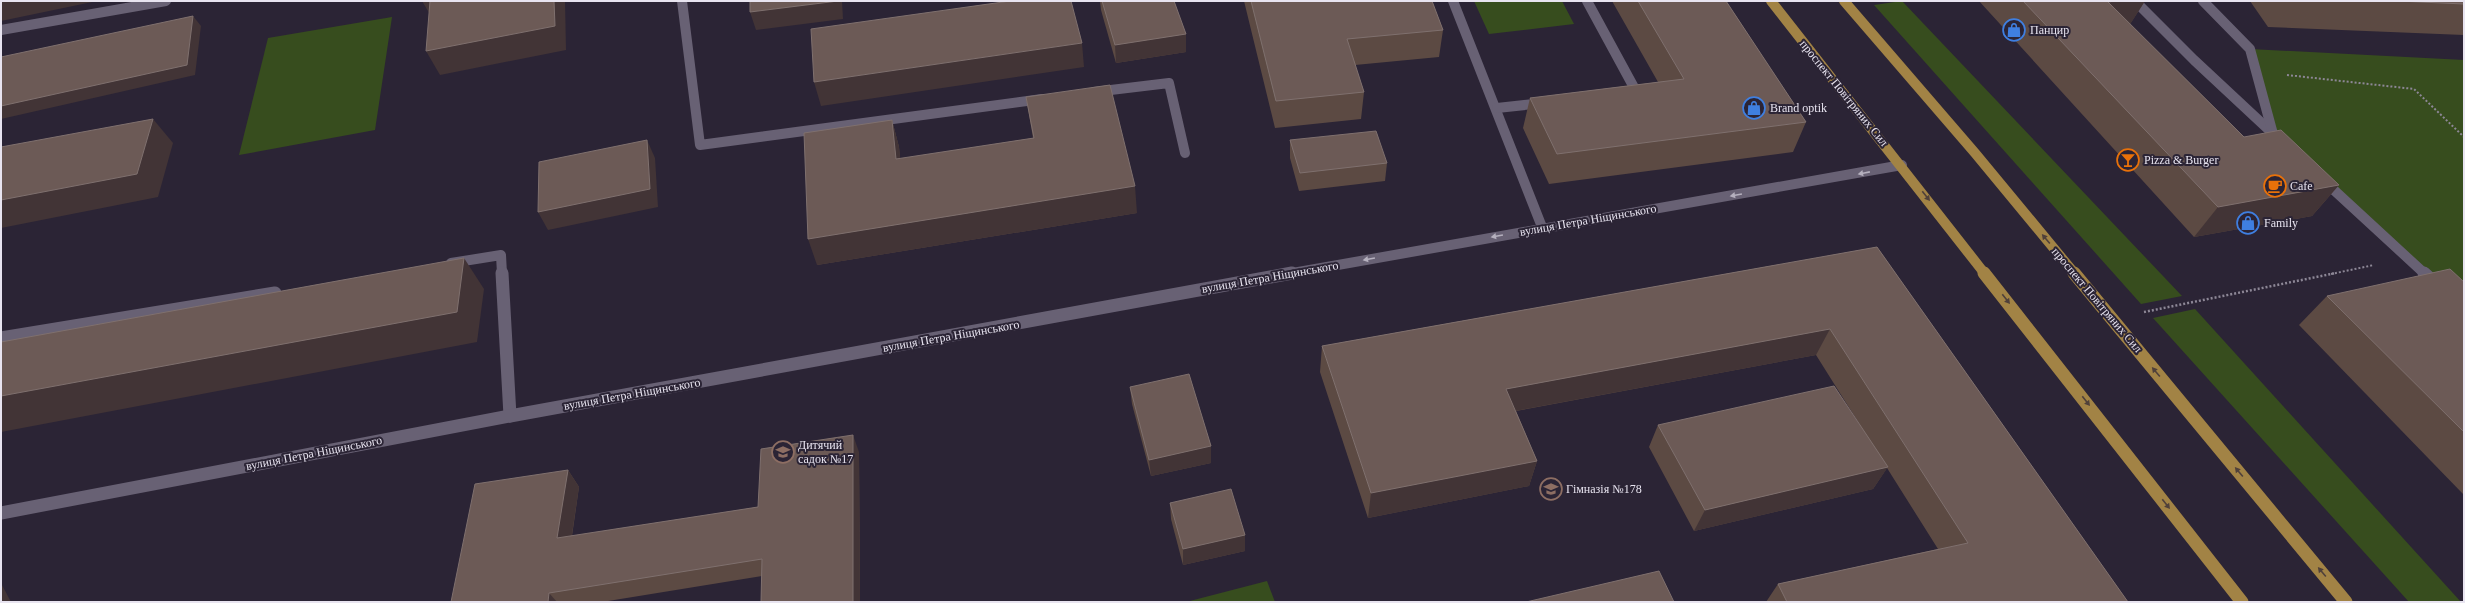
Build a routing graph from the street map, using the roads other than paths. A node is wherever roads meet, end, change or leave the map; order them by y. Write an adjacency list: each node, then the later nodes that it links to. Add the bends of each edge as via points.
1 (166, 1): 9 (street)
2 (682, 1): 12 (street, via 700,145)
3 (1453, 1): 14 (street)
4 (1587, 1): 11 (street, via 1637,93)
5 (1771, 1): 18 (main road, проспект Повітряних Сил)
6 (1844, 1): 28 (main road, проспект Повітряних Сил, one-way to 6, via 1975,153)
7 (2135, 1): 15 (street)
8 (2203, 1): 15 (street, via 2250,49)
9 (1, 30)
10 (1083, 94): 17 (street, via 1169,83)
11 (1622, 95)
12 (1051, 98)
13 (1551, 102): 14 (street)
14 (1497, 108): 20 (street)
15 (2273, 134): 16 (street)
16 (2291, 150)
17 (1185, 153)
18 (1902, 165): 20 (street, вулиця Петра Ніщинського, one-way to 20); 27 (main road, проспект Повітряних Сил, one-way to 27)
19 (2314, 172): 23 (street)
20 (1542, 228): 25 (street, вулиця Петра Ніщинського, one-way to 25)
21 (439, 265): 25 (street, via 501,255)
22 (290, 290): 24 (street)
23 (2447, 295)
24 (1, 338)
25 (510, 416): 26 (street, вулиця Петра Ніщинського)
26 (1, 512)
27 (2242, 602)
28 (2346, 602)

